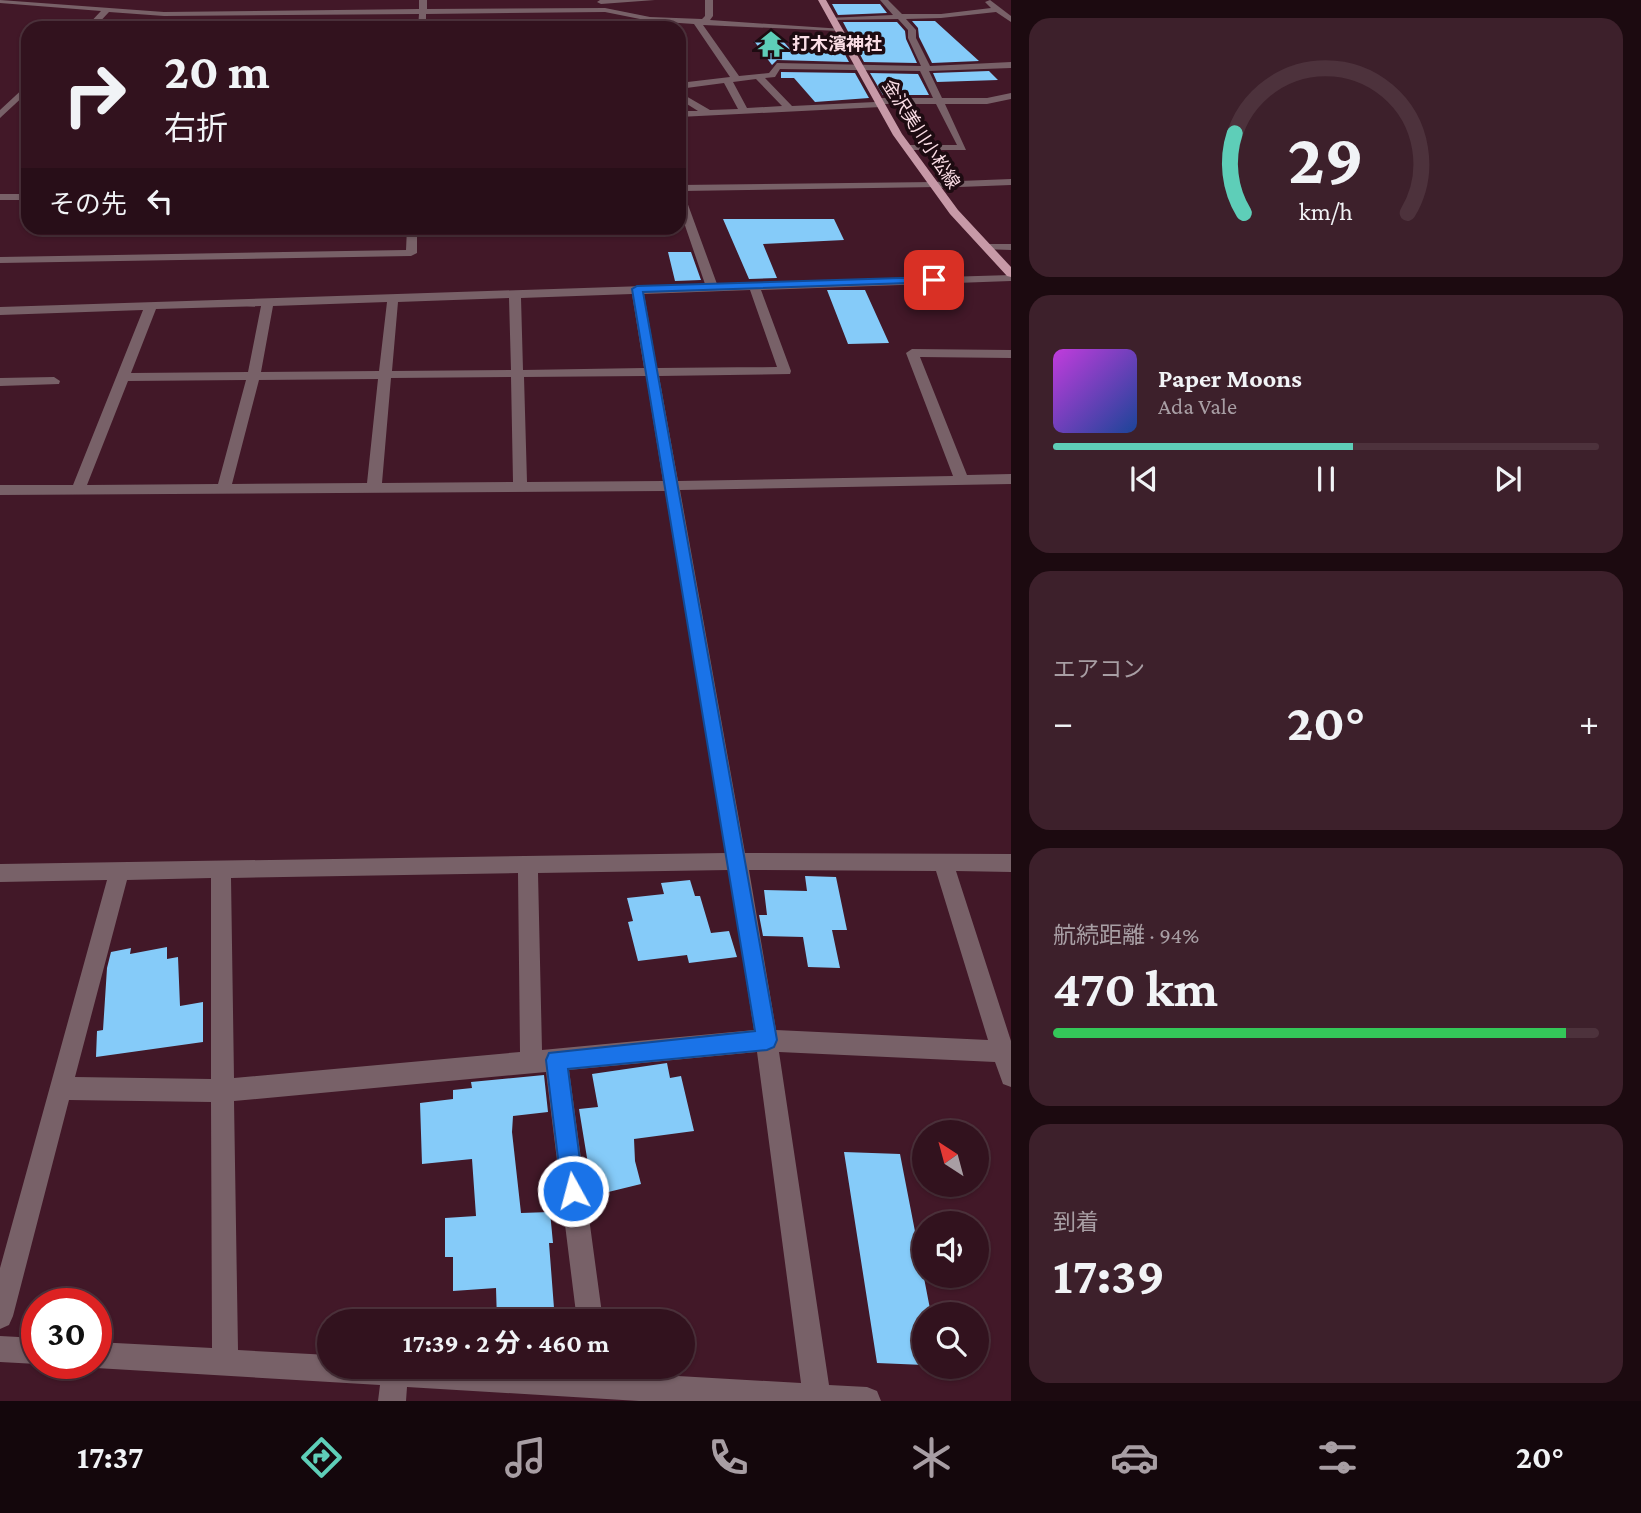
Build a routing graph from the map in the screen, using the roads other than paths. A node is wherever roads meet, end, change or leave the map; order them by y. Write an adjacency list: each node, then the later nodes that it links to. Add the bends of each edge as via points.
1 (66, 0): 12 (street)
2 (245, 0): 16 (street)
3 (423, 0): 15 (street)
4 (641, 0): 5 (street); 11 (street)
5 (651, 0)
6 (709, 0): 25 (street, via 709,16)
7 (822, 0): 17 (main road, 金沢美川小松線)
8 (884, 0): 18 (street)
9 (986, 0): 13 (street)
10 (0, 1): 12 (street)
11 (602, 4): 15 (street); 19 (street); 23 (street, via 650,19)
12 (58, 7): 14 (street)
13 (998, 9): 18 (street); 20 (street)
14 (106, 11): 16 (street, via 156,18); 21 (street)
15 (422, 13): 16 (street); 22 (street)
16 (234, 14)
17 (832, 18): 18 (street); 26 (main road, 金沢美川小松線)
18 (898, 18): 29 (street, via 912,30)
19 (610, 19)
20 (1011, 20)
21 (96, 21)
22 (422, 21)
23 (675, 21)
24 (686, 22): 25 (street)
25 (700, 23): 26 (street); 31 (street)
26 (839, 29): 28 (main road, 金沢美川小松線)
27 (1011, 65): 29 (street)
28 (858, 67): 29 (street); 30 (street, via 777,66 772,75); 36 (main road, 金沢美川小松線)
29 (925, 69): 37 (street)
30 (758, 76): 31 (street); 38 (street)
31 (731, 80): 32 (street); 39 (street)
32 (686, 85)
33 (21, 95): 42 (street)
34 (1011, 96): 37 (street)
35 (686, 99): 40 (street)
36 (880, 102): 37 (street); 38 (street); 43 (main road, 金沢美川小松線)
37 (941, 102): 43 (street, via 963,148)
38 (789, 108): 39 (street)
39 (744, 111): 40 (street)
40 (708, 113): 41 (street)
41 (686, 114)
42 (0, 115)
43 (907, 147): 45 (main road, 金沢美川小松線)
44 (1011, 183): 45 (street)
45 (934, 185): 46 (street); 51 (main road, 金沢美川小松線)
46 (686, 190)
47 (0, 197): 48 (street)
48 (21, 197)
49 (686, 211): 56 (street)
50 (412, 235): 53 (street, via 411,253)
51 (986, 247): 52 (street); 54 (main road, 金沢美川小松線)
52 (1011, 247)
53 (0, 260)
54 (1011, 276): 55 (street)
55 (754, 286): 56 (street); 64 (street, via 785,371)
56 (712, 287): 57 (street)
57 (637, 289): 58 (street); 64 (street)
58 (515, 293): 59 (street); 65 (street)
59 (393, 298): 60 (street); 66 (street)
60 (268, 302): 61 (street); 67 (street)
61 (151, 306): 62 (street); 68 (street)
62 (0, 311)
63 (1011, 354): 71 (street, via 912,354)
64 (650, 371): 65 (street); 75 (street)
65 (518, 373): 66 (street); 74 (street)
66 (386, 374): 67 (street); 73 (street)
67 (254, 376): 68 (street); 76 (street)
68 (125, 377): 77 (street)
69 (54, 381): 70 (street)
70 (0, 382)
71 (962, 480): 72 (street); 75 (street)
72 (1011, 480)
73 (374, 486): 74 (street); 76 (street)
74 (520, 486): 75 (street)
75 (671, 486): 79 (street)
76 (224, 487): 77 (street)
77 (78, 489): 78 (street)
78 (0, 490)
79 (737, 862): 81 (street); 82 (street); 86 (street)
80 (1011, 863): 81 (street)
81 (944, 864): 87 (street)
82 (528, 865): 83 (street); 89 (street)
83 (221, 870): 84 (street); 92 (street)
84 (119, 871): 85 (street); 91 (street)
85 (0, 873)
86 (767, 1040): 87 (street); 88 (street); 102 (street)
87 (1008, 1052): 90 (street)
88 (556, 1060): 89 (street); 93 (street)
89 (531, 1063): 92 (street)
90 (1011, 1076)
91 (61, 1087): 92 (street); 94 (street)
92 (223, 1091): 98 (street)
93 (588, 1309)
94 (0, 1316)
95 (0, 1349): 96 (street)
96 (21, 1350)
97 (112, 1356): 98 (street)
98 (225, 1363): 99 (street)
99 (317, 1368)
100 (394, 1379): 103 (street)
101 (626, 1379): 102 (street)
102 (817, 1399): 104 (street)
103 (392, 1401)
104 (867, 1401)

